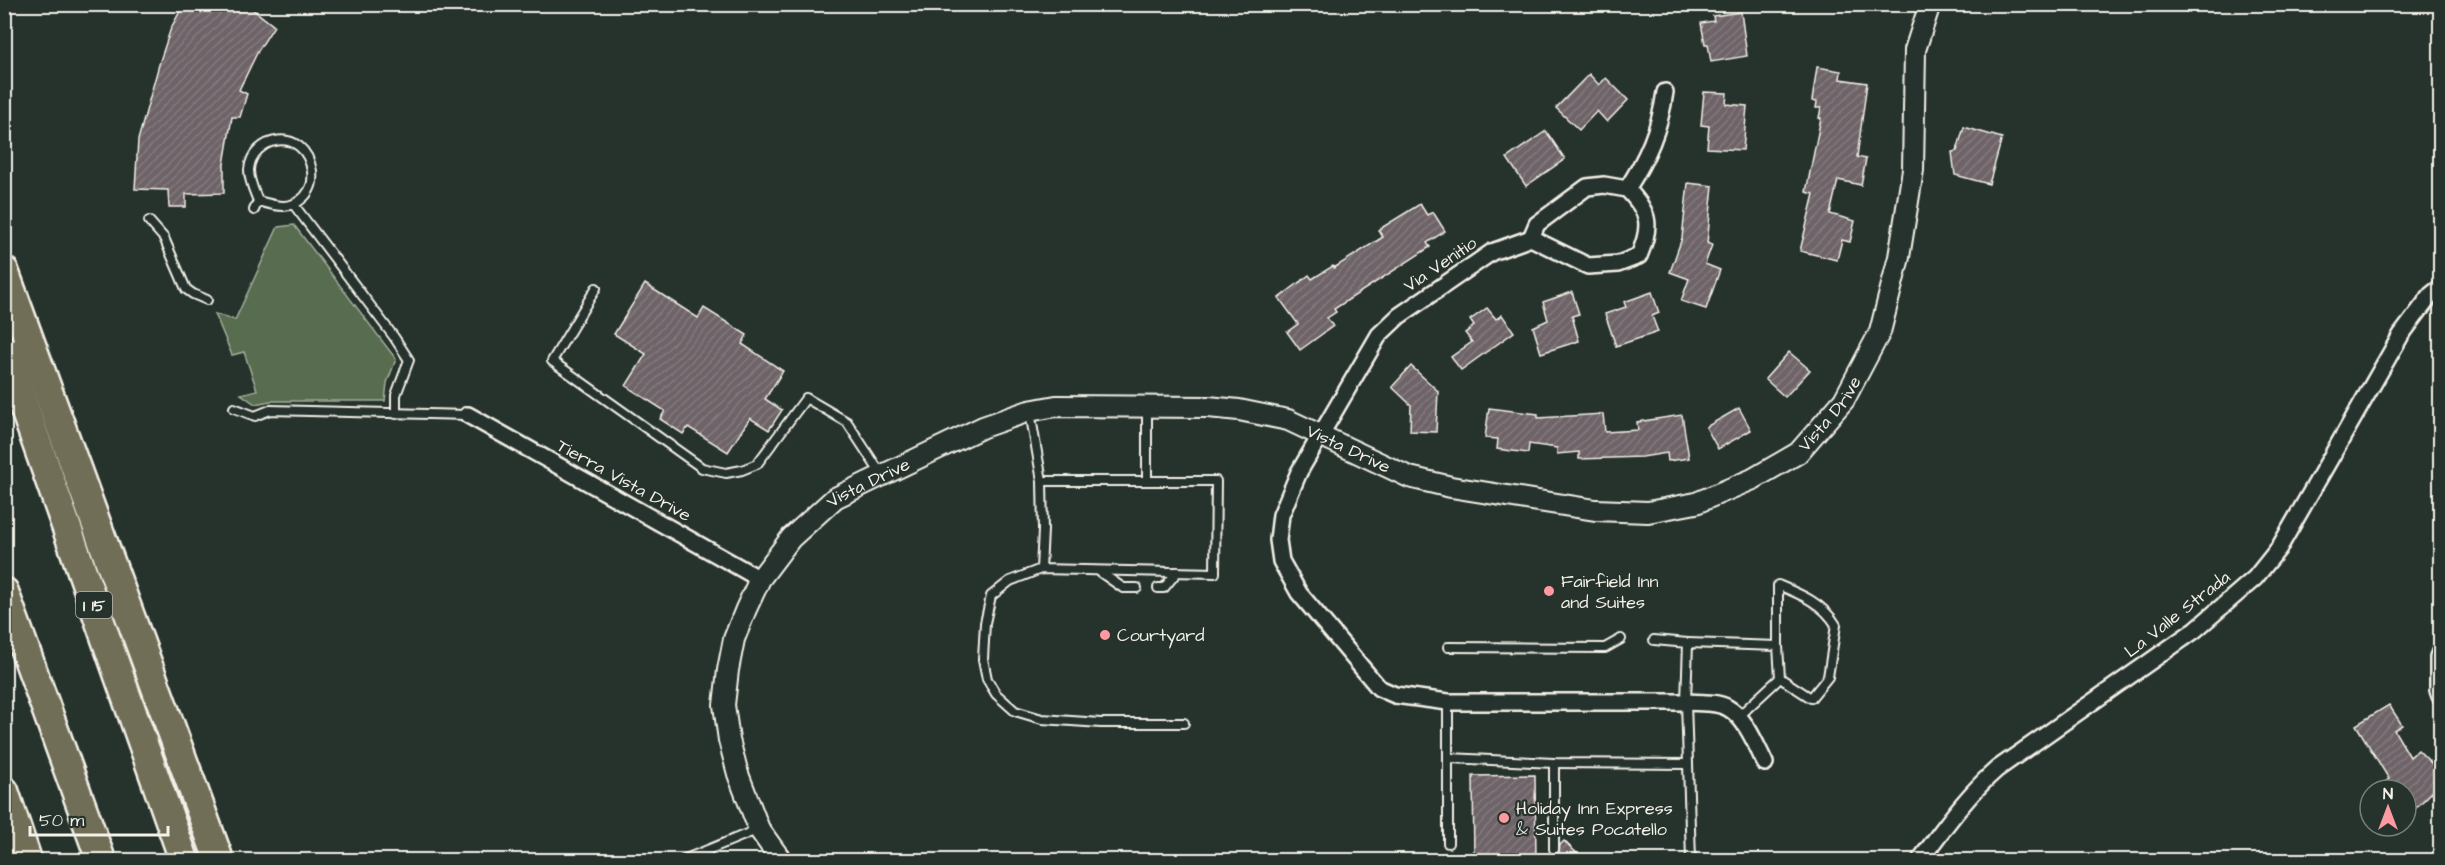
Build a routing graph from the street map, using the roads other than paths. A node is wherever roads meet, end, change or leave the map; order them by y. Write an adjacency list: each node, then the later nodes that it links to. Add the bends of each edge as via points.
1 (1930, 4): 19 (street, Vista Drive, via 1915,50 1913,170 1899,257 1880,332 1844,400 1798,453 1753,479 1696,503 1648,512 1595,510 1408,477)
2 (1665, 92): 3 (street, via 1656,135)
3 (1627, 189): 8 (street, via 1587,187 1537,224); 8 (street, via 1642,204 1647,216 1647,237 1639,256 1618,264 1588,266)
4 (258, 201): 5 (lane, via 277,206); 5 (lane, via 249,171 252,158 274,141 291,141 303,147 309,156 313,182 309,195); 6 (lane)
5 (294, 204): 17 (lane, via 409,360 396,395)
6 (254, 210)
7 (149, 221): 12 (lane, via 164,238 186,289)
8 (1531, 238): 19 (street, Via Venitio, via 1492,252 1399,316 1379,335)
9 (4, 271): 53 (highway)
10 (596, 288): 20 (lane, via 552,361 702,468 726,472 756,464 806,399 847,422)
11 (2440, 288): 57 (street, La Valle Strada, via 2401,335 2279,548 2255,578 2194,630 1997,769 1960,806)
12 (207, 300)
13 (4, 350): 52 (highway, I 15)
14 (1147, 406): 16 (street, Vista Drive, via 1056,406); 19 (street, Vista Drive, via 1250,412 1288,420); 21 (lane)
15 (234, 408): 17 (lane, via 255,416 270,410)
16 (1029, 411): 20 (street, Vista Drive, via 983,427); 22 (lane)
17 (396, 414): 18 (lane)
18 (468, 415): 26 (street, Tierra Vista Drive)
19 (1322, 435): 38 (street, Via Venitio, via 1299,472 1281,515 1281,561 1299,593 1379,688 1395,695)
20 (881, 475): 26 (street, Vista Drive, via 836,498 791,538)
21 (1147, 480): 22 (lane); 25 (lane, via 1215,481 1215,573)
22 (1042, 481): 23 (lane)
23 (1041, 569): 24 (lane); 41 (lane, via 1010,581 991,596 983,659 987,679 996,694 1015,711 1042,719)
24 (1099, 571): 25 (lane); 27 (lane, via 1124,588)
25 (1178, 572): 28 (lane, via 1164,588)
26 (760, 579): 47 (street, Vista Drive, via 734,639 724,705 738,774)
27 (1137, 588)
28 (1158, 588)
29 (4, 592): 51 (highway)
30 (1621, 639): 34 (lane, via 1605,648)
31 (1654, 640): 32 (lane)
32 (1688, 643): 33 (lane); 39 (lane)
33 (1778, 646): 36 (lane); 36 (lane, via 1778,585 1803,595 1829,613 1836,625 1828,677 1811,698)
34 (1448, 647)
35 (2440, 652): 37 (street)
36 (1780, 678): 40 (lane)
37 (2440, 696)
38 (1448, 702): 39 (street, Via Venitio); 42 (lane)
39 (1686, 702): 40 (street, Via Venitio, via 1727,707); 45 (lane)
40 (1739, 716): 43 (street)
41 (1184, 723)
42 (1449, 758): 44 (lane); 48 (lane)
43 (1765, 763)
44 (1554, 764): 45 (lane); 49 (lane)
45 (1688, 764): 56 (lane)
46 (4, 791): 50 (highway)
47 (759, 829): 54 (lane); 55 (street, Vista Drive)
48 (1448, 843)
49 (1554, 849)
50 (27, 861)
51 (101, 861)
52 (184, 861)
53 (219, 861)
54 (682, 861)
55 (781, 861)
56 (1691, 861)
57 (1920, 861)

